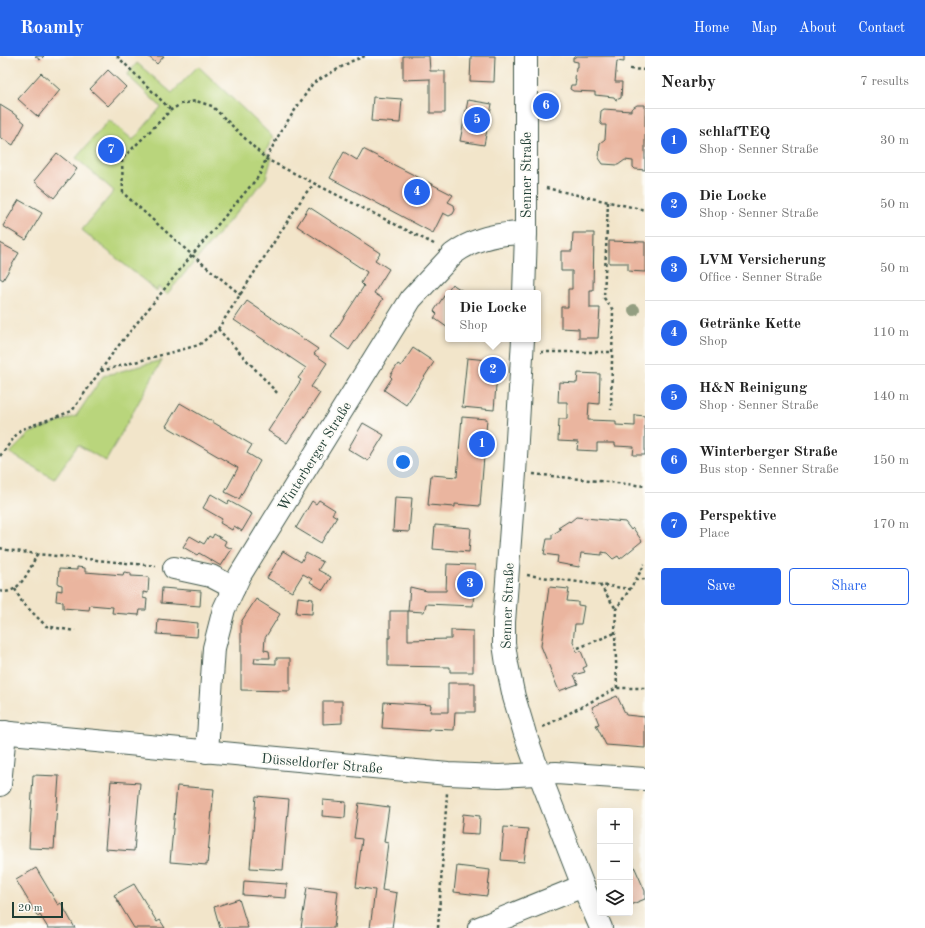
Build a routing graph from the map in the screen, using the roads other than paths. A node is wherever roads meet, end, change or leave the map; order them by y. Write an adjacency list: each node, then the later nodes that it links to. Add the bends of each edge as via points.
1 (526, 56): 2 (street, Senner Straße)
2 (526, 234): 3 (street, Senner Straße); 6 (street, Winterberger Straße, via 510,233 483,238 461,248 411,299)
3 (524, 290)
4 (529, 345): 9 (street, Senner Straße, via 514,480 504,644 514,697)
5 (174, 568): 6 (street, via 210,576)
6 (234, 588): 8 (street, Winterberger Straße, via 224,609 214,648)
7 (3, 732): 8 (street, Düsseldorfer Straße); 11 (street)
8 (207, 752): 9 (street, Düsseldorfer Straße, via 448,774 499,776)
9 (539, 773): 10 (street, Düsseldorfer Straße); 12 (street, Senner Straße)
10 (645, 779)
11 (0, 785)
12 (583, 886): 13 (street); 14 (street, Senner Straße)
13 (479, 928)
14 (601, 928)

